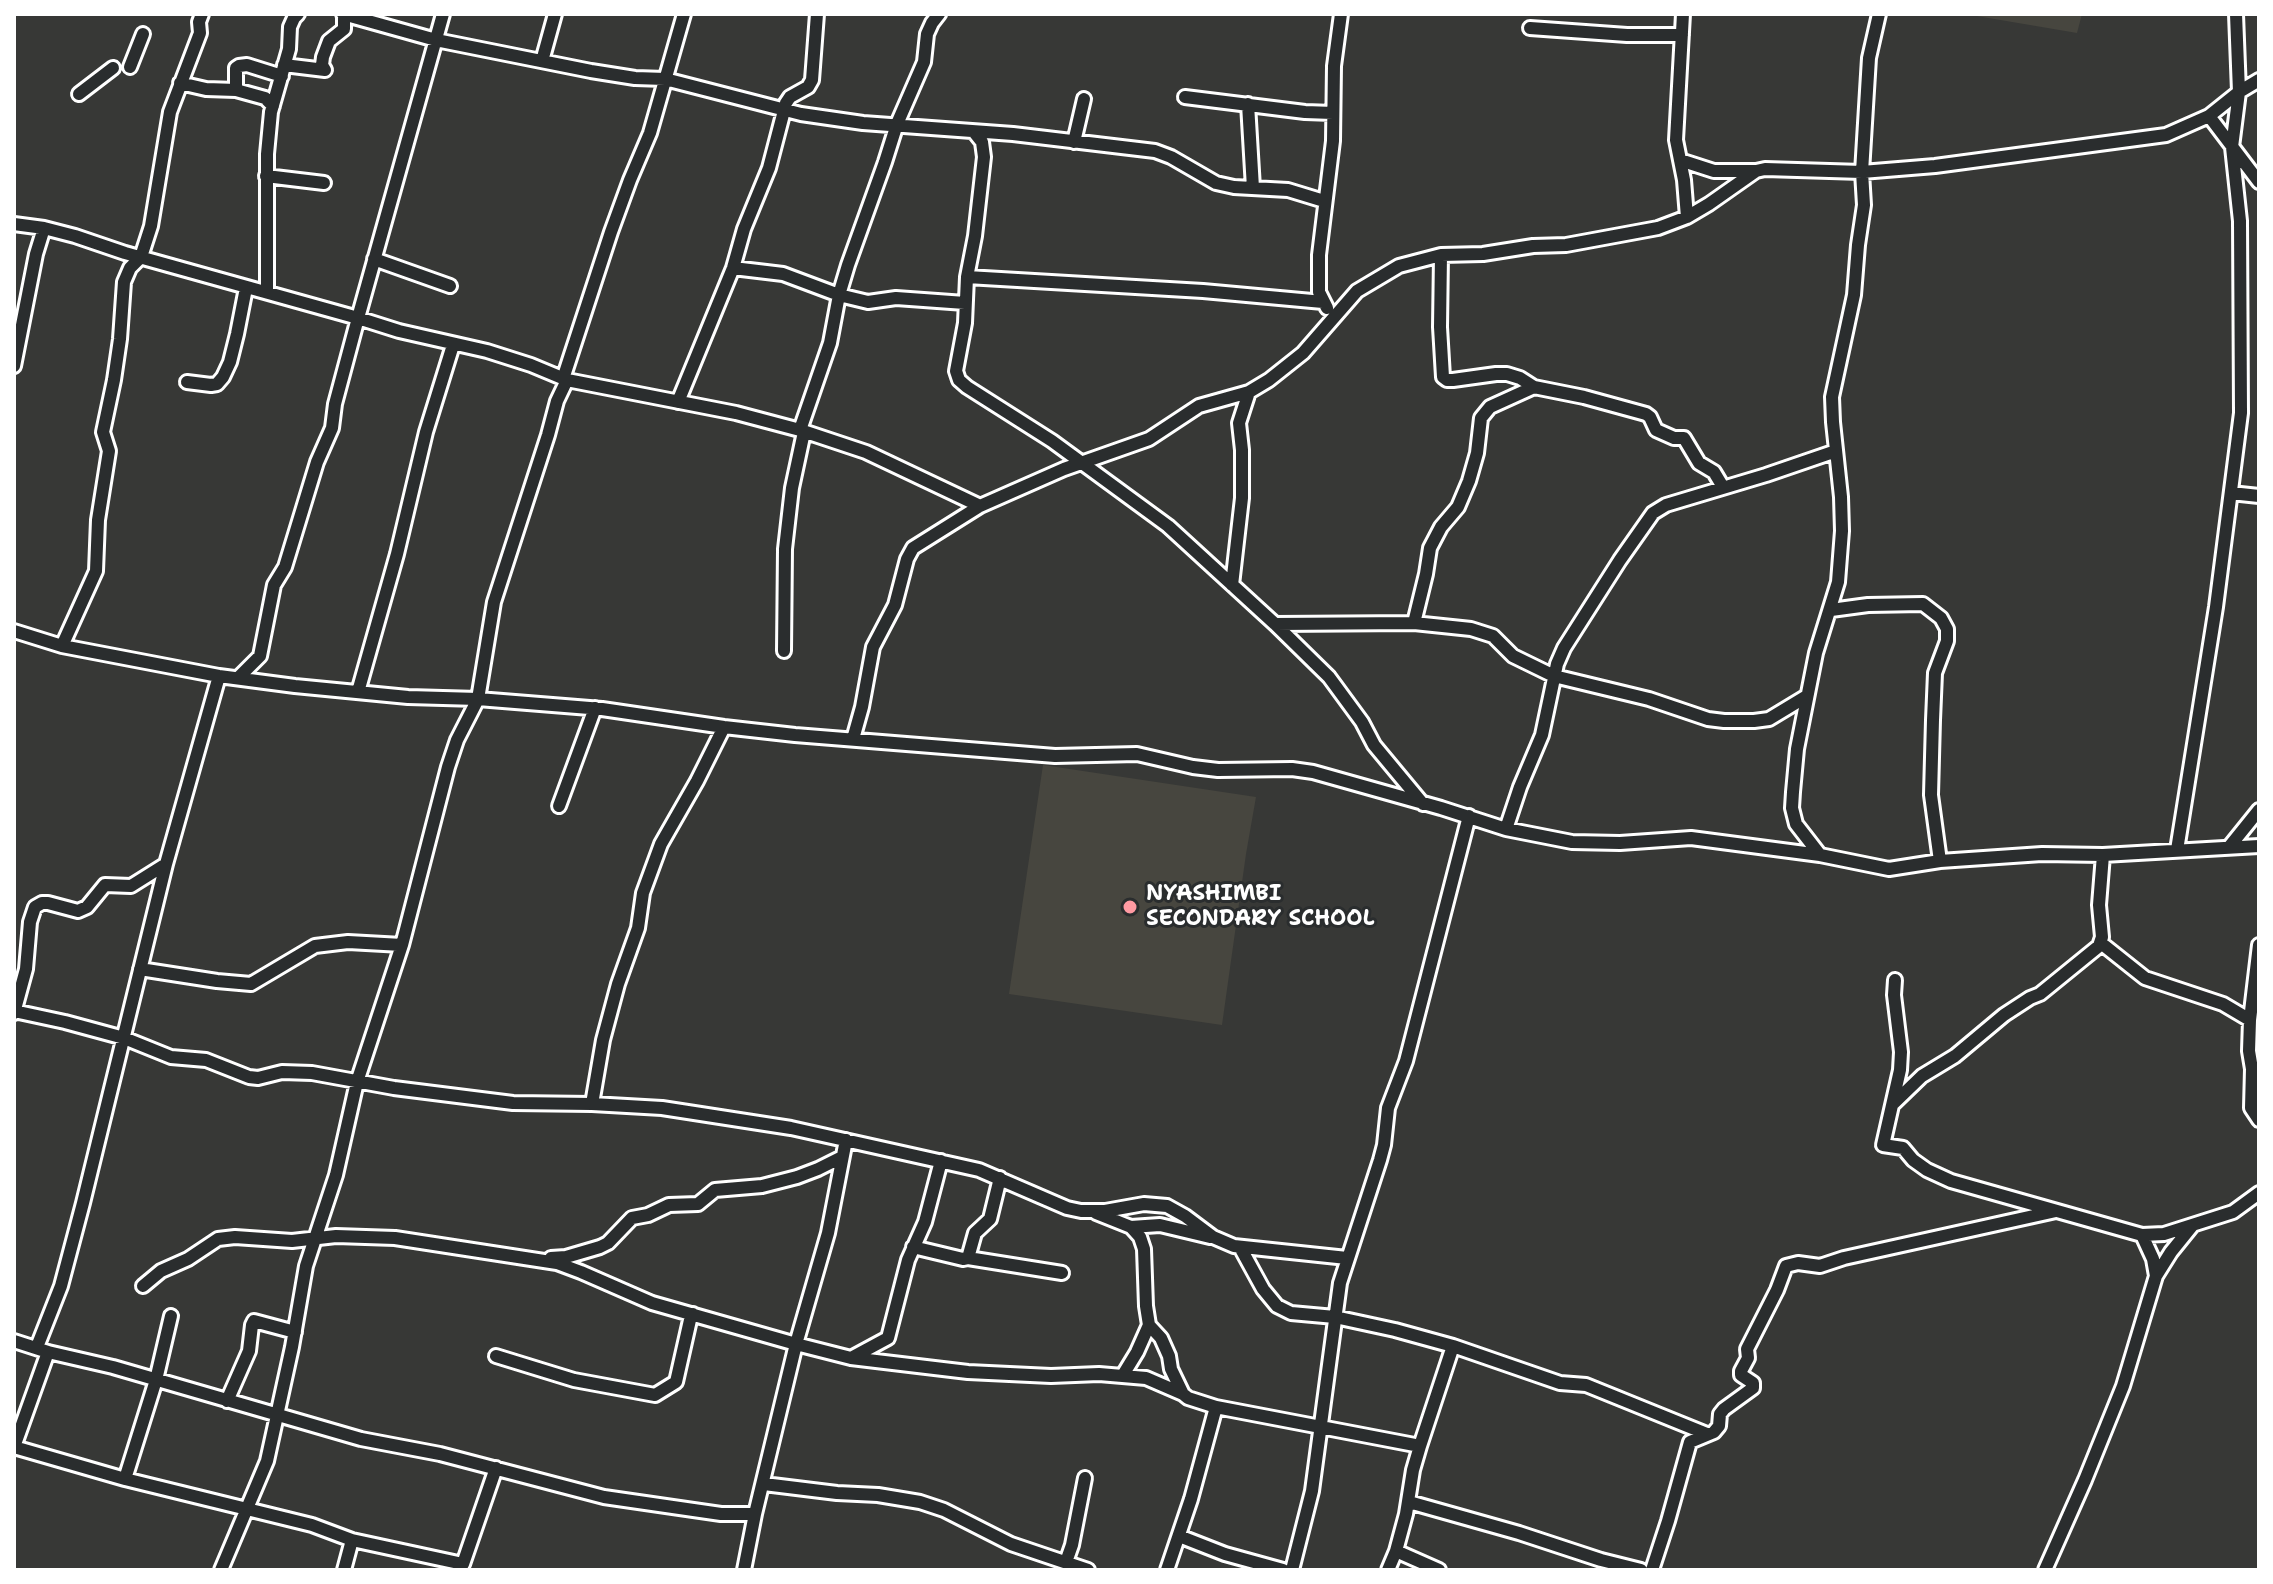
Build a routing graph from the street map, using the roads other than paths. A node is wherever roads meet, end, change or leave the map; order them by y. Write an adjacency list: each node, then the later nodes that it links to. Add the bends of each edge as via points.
1 (202, 14): 23 (street)
2 (298, 14): 20 (street, via 290,27)
3 (343, 14): 16 (street); 20 (street, via 344,29 329,41 323,57 325,70)
4 (443, 14): 16 (street)
5 (555, 14): 17 (street)
6 (684, 14): 21 (street)
7 (817, 14): 31 (street, via 812,80 790,97)
8 (939, 14): 34 (street, via 927,34 924,62)
9 (1341, 14): 32 (street)
10 (1683, 14): 15 (street)
11 (1879, 14): 40 (street, via 1869,58)
12 (2236, 14): 25 (street)
13 (1530, 28): 15 (street)
14 (143, 34): 18 (street)
15 (1682, 35): 38 (street, via 1676,140)
16 (436, 40): 17 (street); 51 (street)
17 (542, 61): 21 (street)
18 (130, 67)
19 (113, 68): 26 (street)
20 (283, 71): 24 (street, via 239,66); 30 (street)
21 (665, 79): 31 (street); 64 (street)
22 (2259, 80): 25 (street)
23 (180, 83): 24 (street); 50 (street)
24 (236, 90): 30 (street, via 265,98)
25 (2239, 92): 33 (street); 37 (street)
26 (79, 94)
27 (1185, 97): 29 (street)
28 (1084, 99): 36 (street)
29 (1248, 104): 32 (street); 44 (street)
30 (273, 106): 41 (street)
31 (785, 110): 34 (street); 52 (street)
32 (1333, 113): 45 (street)
33 (2209, 116): 37 (street); 40 (street, via 2166,135 2139,140)
34 (897, 124): 35 (street); 57 (street)
35 (974, 132): 36 (street); 53 (street, via 984,157)
36 (1074, 142): 44 (street, via 1155,151 1216,183)
37 (2232, 147): 42 (street); 73 (street, via 2240,221 2241,413)
38 (1680, 160): 39 (street, via 1714,171); 46 (street)
39 (1756, 171): 40 (street); 46 (street)
40 (1862, 172): 70 (street, via 1864,205 1854,295 1832,397)
41 (266, 176): 43 (street); 56 (street)
42 (2259, 182)
43 (324, 183)
44 (1253, 188): 45 (street, via 1288,190)
45 (1324, 201): 58 (street, via 1318,274)
46 (1687, 217): 49 (street, via 1600,240)
47 (14, 224): 48 (street)
48 (44, 228): 50 (street); 63 (street)
49 (1441, 255): 60 (street, via 1379,276); 66 (street, via 1443,377 1507,374)
50 (141, 257): 55 (street); 81 (street, via 124,282 103,432 109,451 96,571)
51 (374, 259): 54 (street); 61 (street)
52 (733, 268): 57 (street, via 783,274); 68 (street)
53 (967, 277): 58 (street); 59 (street)
54 (450, 286)
55 (246, 288): 56 (street); 65 (street, via 223,377 211,385)
56 (267, 292): 61 (street)
57 (839, 295): 59 (street, via 868,302 896,298); 69 (street)
58 (1323, 302): 60 (street)
59 (965, 303): 71 (street, via 959,380)
60 (1332, 317): 67 (street, via 1303,353)
61 (358, 318): 62 (street); 85 (street, via 332,428 274,585 262,650)
62 (453, 345): 64 (street, via 487,351); 86 (street)
63 (14, 366)
64 (565, 380): 68 (street); 88 (street, via 494,602)
65 (187, 382)
66 (1534, 387): 72 (street, via 1646,414 1656,430 1684,438); 78 (street, via 1490,407 1481,418 1469,481 1430,548)
67 (1249, 392): 71 (street, via 1199,406 1149,439); 76 (street, via 1239,423 1242,498)
68 (678, 402): 69 (street)
69 (802, 431): 75 (street, via 866,452); 82 (street, via 785,549)
70 (1836, 451): 72 (street); 77 (street, via 1842,531)
71 (1082, 462): 75 (street); 76 (street, via 1168,526)
72 (1723, 487): 84 (street, via 1653,513 1564,648)
73 (2231, 493): 74 (street); 99 (street)
74 (2259, 496)
75 (980, 506): 91 (street, via 910,552 895,605 873,647)
76 (1232, 585): 79 (street)
77 (1831, 610): 87 (street); 102 (street, via 1923,604 1947,629 1935,673 1933,720 1931,795)
78 (1414, 623): 79 (street); 84 (street, via 1488,634 1513,656)
79 (1275, 624): 92 (street, via 1329,677 1374,745)
80 (14, 631): 81 (street)
81 (62, 646): 83 (street)
82 (784, 651)
83 (219, 676): 85 (street); 103 (street)
84 (1554, 676): 87 (street, via 1724,721 1769,719); 96 (street, via 1542,735)
85 (238, 678): 86 (street)
86 (358, 692): 88 (street)
87 (1807, 696): 100 (street, via 1792,808 1796,824)
88 (478, 699): 89 (street); 105 (street, via 448,767)
89 (595, 708): 90 (street); 93 (street)
90 (724, 727): 91 (street); 113 (street, via 661,844 643,893 638,928 603,1040)
91 (853, 739): 92 (street, via 1055,756 1137,754 1218,770 1292,769)
92 (1423, 804): 95 (street)
93 (559, 806)
94 (2259, 810): 97 (street)
95 (1469, 816): 96 (street); 131 (street, via 1406,1061 1388,1108 1380,1160)
96 (1506, 829): 100 (street, via 1583,843 1691,838)
97 (2230, 846): 98 (street); 99 (street)
98 (2259, 846)
99 (2177, 850): 101 (street)
100 (1820, 855): 102 (street, via 1889,869)
101 (2103, 855): 102 (street); 104 (street)
102 (1940, 861)
103 (166, 864): 107 (street); 109 (street, via 127,887 105,885 78,911 48,903 35,907)
104 (2101, 943): 110 (street, via 2145,978 2223,1004); 114 (street, via 2040,994 1922,1076)
105 (402, 945): 107 (street, via 315,946 251,984); 112 (street)
106 (2259, 945): 110 (street)
107 (140, 969): 111 (street)
108 (1895, 980): 114 (street, via 1901,1052)
109 (14, 1011): 111 (street)
110 (2250, 1020): 115 (street, via 2251,1108)
111 (124, 1038): 112 (street, via 171,1057 206,1060 249,1077 295,1072); 144 (street)
112 (357, 1082): 113 (street, via 529,1105); 127 (street)
113 (592, 1104): 116 (street, via 675,1110)
114 (1892, 1106): 122 (street, via 1883,1145 1903,1148 1927,1170 1951,1181)
115 (2259, 1120)
116 (846, 1140): 117 (street); 118 (street)
117 (842, 1157): 132 (street, via 797,1177 715,1190 698,1204 669,1205 632,1218 600,1247); 142 (street, via 828,1233)
118 (941, 1161): 119 (street); 128 (street, via 928,1214)
119 (1000, 1178): 121 (street, via 1056,1204); 130 (street, via 990,1219 975,1233)
120 (2259, 1193): 123 (street, via 2233,1212)
121 (1089, 1211): 124 (street); 126 (street, via 1167,1206)
122 (2056, 1211): 125 (street); 154 (street, via 1820,1266 1786,1266 1741,1371 1753,1388 1724,1409 1719,1426)
123 (2192, 1226): 125 (street); 134 (street)
124 (1131, 1227): 126 (street, via 1160,1225); 139 (street, via 1144,1249)
125 (2142, 1235): 134 (street)
126 (1213, 1237): 129 (street)
127 (315, 1239): 132 (street, via 395,1238); 135 (street, via 218,1239); 140 (street)
128 (913, 1247): 130 (street); 146 (street, via 888,1338)
129 (1240, 1247): 131 (street); 138 (street, via 1277,1306 1291,1313)
130 (968, 1258): 133 (street)
131 (1347, 1258): 138 (street)
132 (536, 1259): 136 (street)
133 (1062, 1273)
134 (2156, 1276): 180 (street, via 2123,1386)
135 (143, 1286)
136 (693, 1314): 142 (street); 145 (street, via 676,1382 655,1395 574,1380)
137 (171, 1316): 148 (street)
138 (1335, 1317): 143 (street); 153 (street)
139 (1149, 1325): 147 (street); 149 (street, via 1161,1338)
140 (295, 1332): 150 (street, via 254,1321 249,1351); 152 (street)
141 (14, 1341): 144 (street)
142 (796, 1344): 146 (street); 160 (street)
143 (1453, 1346): 154 (street, via 1560,1383 1586,1385); 155 (street)
144 (42, 1350): 148 (street); 156 (street)
145 (496, 1356)
146 (851, 1358): 147 (street, via 968,1372)
147 (1123, 1375): 149 (street, via 1146,1378)
148 (156, 1380): 150 (street); 159 (street)
149 (1183, 1394): 151 (street)
150 (227, 1401): 152 (street)
151 (1216, 1407): 153 (street); 164 (street)
152 (278, 1414): 157 (street, via 361,1439); 162 (street)
153 (1321, 1429): 155 (street); 175 (street)
154 (1707, 1434): 179 (street, via 1688,1445)
155 (1420, 1446): 161 (street)
156 (14, 1447): 159 (street)
157 (496, 1468): 163 (street, via 604,1497); 168 (street)
158 (1085, 1478): 167 (street)
159 (125, 1479): 162 (street)
160 (764, 1484): 163 (street); 167 (street, via 920,1502)
161 (1409, 1502): 166 (street); 178 (street)
162 (248, 1509): 165 (street); 169 (street)
163 (755, 1514): 171 (street)
164 (1179, 1536): 173 (street); 174 (street)
165 (352, 1540): 168 (street); 170 (street)
166 (1396, 1551): 176 (street); 177 (street)
167 (1063, 1565): 172 (street)
168 (462, 1567)
169 (221, 1570)
170 (344, 1570)
171 (744, 1570)
172 (1088, 1570)
173 (1167, 1570)
174 (1283, 1570)
175 (1292, 1570)
176 (1388, 1570)
177 (1439, 1570)
178 (1641, 1570)
179 (1652, 1570)
180 (2045, 1570)

